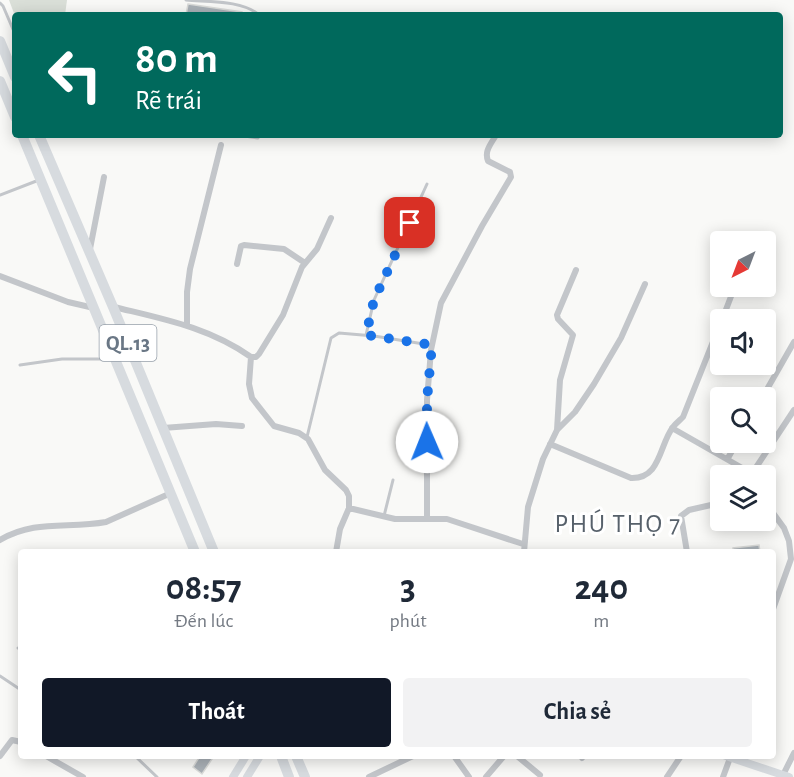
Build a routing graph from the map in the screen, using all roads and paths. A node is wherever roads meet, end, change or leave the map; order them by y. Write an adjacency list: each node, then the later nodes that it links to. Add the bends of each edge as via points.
1 (186, 0): 3 (lane, via 238,5)
2 (0, 3): 4 (lane)
3 (256, 12)
4 (12, 27)
5 (0, 41): 6 (highway)
6 (12, 62)
7 (0, 81): 8 (highway)
8 (12, 110)
9 (23, 138): 14 (highway, QL.13)
10 (40, 138): 18 (highway, QL.13)
11 (494, 138): 29 (street, via 486,153 488,161 510,172 511,177 444,296)
12 (221, 145): 26 (street, via 190,269)
13 (104, 177): 18 (street)
14 (41, 180): 16 (lane); 25 (highway, QL.13)
15 (427, 184): 27 (lane, via 374,300)
16 (0, 195)
17 (331, 218): 19 (street, via 317,249)
18 (89, 253): 24 (highway, QL.13)
19 (305, 263): 20 (street, via 284,249 243,245); 31 (street, via 283,315 259,354)
20 (237, 264)
21 (576, 270): 39 (street, via 557,315 573,335 560,380)
22 (0, 276): 25 (street)
23 (645, 284): 39 (street, via 621,338 584,400)
24 (113, 307): 26 (street); 37 (highway, QL.13)
25 (95, 308): 32 (highway, QL.13)
26 (187, 325): 31 (street, via 208,332)
27 (366, 335): 29 (lane); 40 (lane, via 339,333 331,338)
28 (794, 342): 34 (street)
29 (432, 345): 52 (street, via 426,427)
30 (710, 350): 38 (street, via 683,417)
31 (250, 357): 40 (street, via 250,391 264,417 274,426)
32 (116, 359): 33 (lane, via 62,359); 47 (highway, QL.13)
33 (20, 365)
34 (768, 387)
35 (794, 410): 45 (street)
36 (242, 426): 37 (street)
37 (163, 428): 56 (highway, QL.13)
38 (672, 428): 41 (street, via 652,470 640,478 631,478); 43 (street)
39 (557, 430): 41 (street)
40 (306, 438): 49 (street, via 325,470 346,490)
41 (550, 444): 54 (street, via 531,493)
42 (731, 453): 43 (street)
43 (728, 458): 44 (street)
44 (738, 465)
45 (757, 465)
46 (393, 480): 50 (lane)
47 (171, 494): 53 (street, via 106,522 40,525); 55 (highway, QL.13)
48 (710, 505): 59 (street, via 681,516)
49 (349, 508): 50 (street); 57 (street)
50 (384, 516): 52 (street)
51 (776, 517): 61 (street, via 789,541)
52 (427, 518): 54 (street, via 447,519)
53 (0, 540)
54 (523, 544): 58 (street)
55 (194, 549)
56 (213, 549)
57 (337, 549)
58 (524, 549)
59 (686, 549)
60 (794, 550): 61 (street)
61 (791, 560): 62 (street)
62 (776, 601)
63 (0, 676): 64 (lane)
64 (18, 688)
65 (18, 741): 67 (street, via 12,740)
66 (794, 753): 82 (street)
67 (0, 756)
68 (51, 759): 83 (street)
69 (138, 759): 84 (lane)
70 (244, 759): 85 (street)
71 (258, 759): 86 (street)
72 (282, 759): 87 (highway)
73 (297, 759): 88 (highway)
74 (407, 759): 89 (street)
75 (456, 759): 90 (street)
76 (501, 759): 91 (street)
77 (521, 759): 81 (street)
78 (679, 759): 92 (street)
79 (728, 759): 93 (street)
80 (734, 759): 82 (street)
81 (540, 775)
82 (786, 776)
83 (83, 777)
84 (158, 777)
85 (233, 777)
86 (247, 777)
87 (289, 777)
88 (305, 777)
89 (369, 777)
90 (469, 777)
91 (486, 777)
92 (667, 777)
93 (723, 777)

